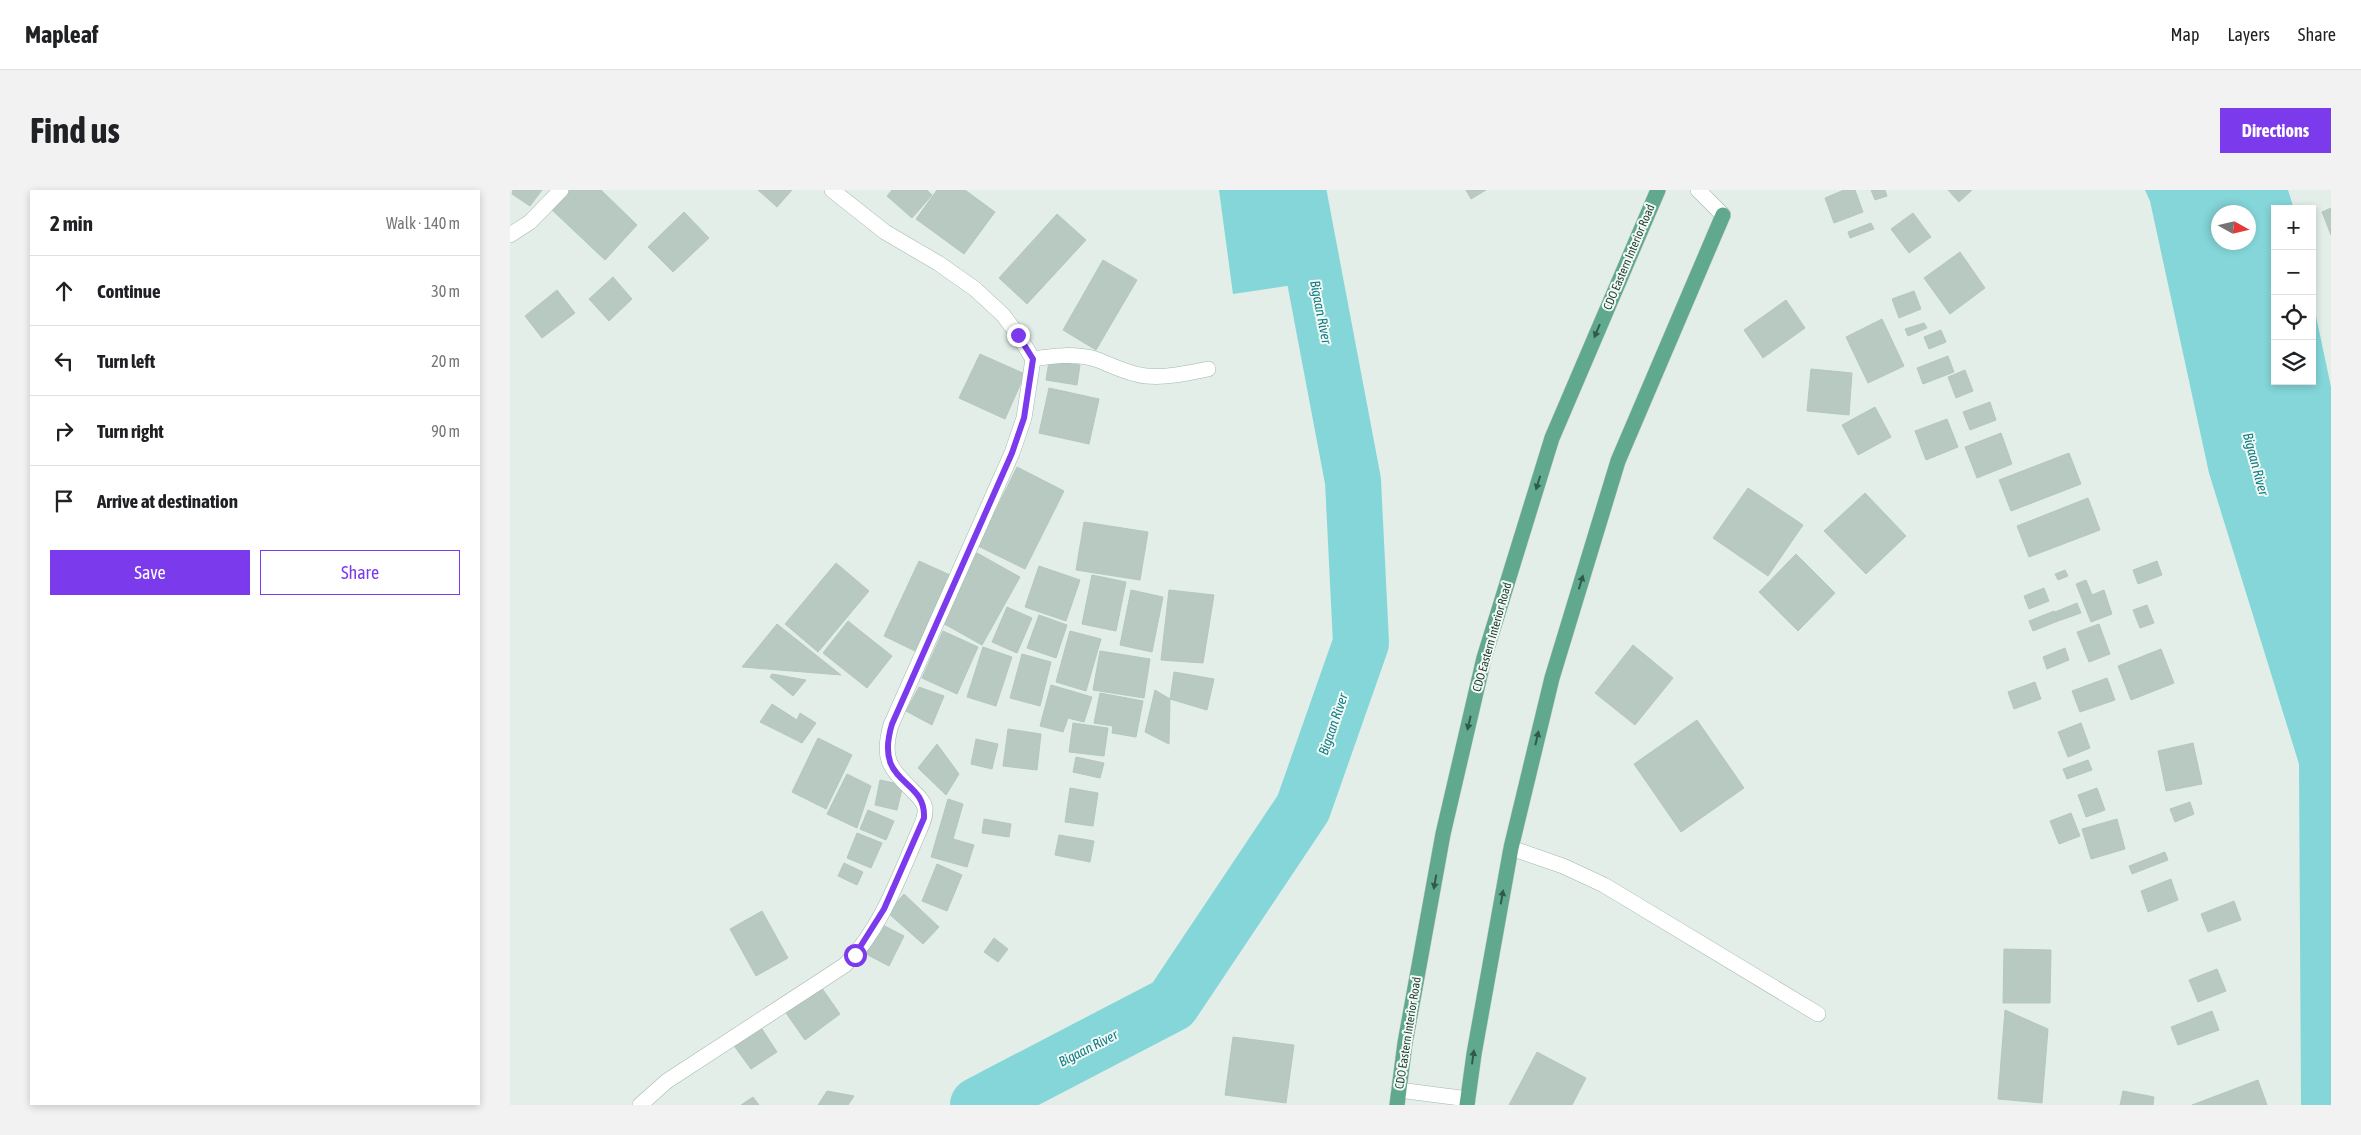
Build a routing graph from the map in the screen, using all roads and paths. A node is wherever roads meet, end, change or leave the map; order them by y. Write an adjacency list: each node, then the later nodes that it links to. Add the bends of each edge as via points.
1 (561, 190): 6 (street, via 530,222)
2 (832, 190): 7 (street, via 885,232 975,289 1003,315)
3 (1658, 190): 11 (main road, CDO Eastern Interior Road, one-way to 11, via 1552,438 1484,658 1443,834)
4 (1698, 190): 5 (street)
5 (1723, 215): 9 (main road, one-way to 5, via 1552,678 1618,462)
6 (510, 235)
7 (1033, 359): 8 (street, via 1075,355 1094,359 1123,372 1147,376); 13 (street, via 1026,408 1012,453 886,742 892,769 920,798 925,808 919,831 884,909 845,965 666,1082)
8 (1208, 369)
9 (1511, 848): 10 (street, via 1604,885); 12 (main road, one-way to 9)
10 (1818, 1014)
11 (1399, 1090): 12 (street); 14 (main road, CDO Eastern Interior Road)
12 (1468, 1102)
13 (640, 1105)
14 (1397, 1105)

